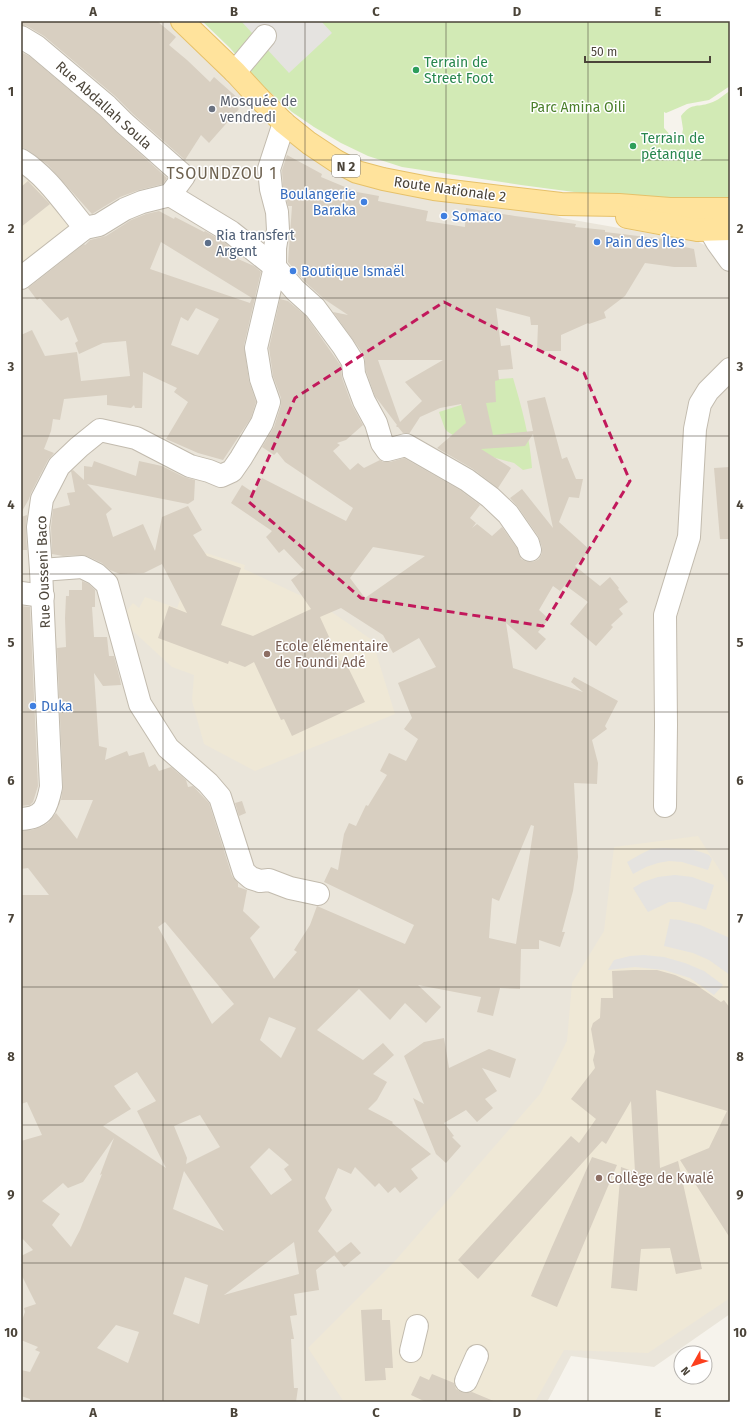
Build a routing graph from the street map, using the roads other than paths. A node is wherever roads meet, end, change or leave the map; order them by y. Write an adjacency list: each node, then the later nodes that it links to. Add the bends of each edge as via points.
1 (182, 21): 4 (main road, Route Nationale 2 / N 2)
2 (265, 36): 4 (street)
3 (21, 37): 7 (street, Rue Abdallah Soula, via 36,46 107,106 184,176)
4 (235, 72): 5 (main road, Route Nationale 2 / N 2)
5 (284, 123): 8 (main road, Route Nationale 2 / N 2, via 336,162 357,172 383,179 434,190 561,204 670,209); 11 (street, Rue Ousseni Baco, via 269,169 277,212)
6 (25, 167): 9 (street, via 46,182)
7 (170, 195): 9 (street, via 142,202 99,225); 11 (street, via 231,232)
8 (722, 219): 10 (street, via 717,242)
9 (84, 228): 12 (street)
10 (730, 260)
11 (275, 267): 14 (street, via 315,308 353,362 354,374 364,401 387,450 406,445 467,480 508,514); 15 (street, Rue Ousseni Baco, via 256,348 261,379 269,402 262,423 232,471 220,476 190,466 136,438 100,430 59,466 42,499 38,527)
12 (21, 278)
13 (730, 369): 18 (street, via 708,391 700,404 695,429 689,537 665,615)
14 (530, 550)
15 (41, 570): 17 (street, Rue Ousseni Baco); 20 (street, via 82,567 108,584 140,704 168,748 220,797 244,872 250,878 260,881 269,880)
16 (21, 593): 17 (street)
17 (43, 596): 19 (street, Rue Ousseni Baco, via 51,787 43,812)
18 (665, 806)
19 (21, 819)
20 (318, 894)
21 (417, 1326): 22 (street)
22 (411, 1351)
23 (477, 1356): 24 (street)
24 (466, 1381)

